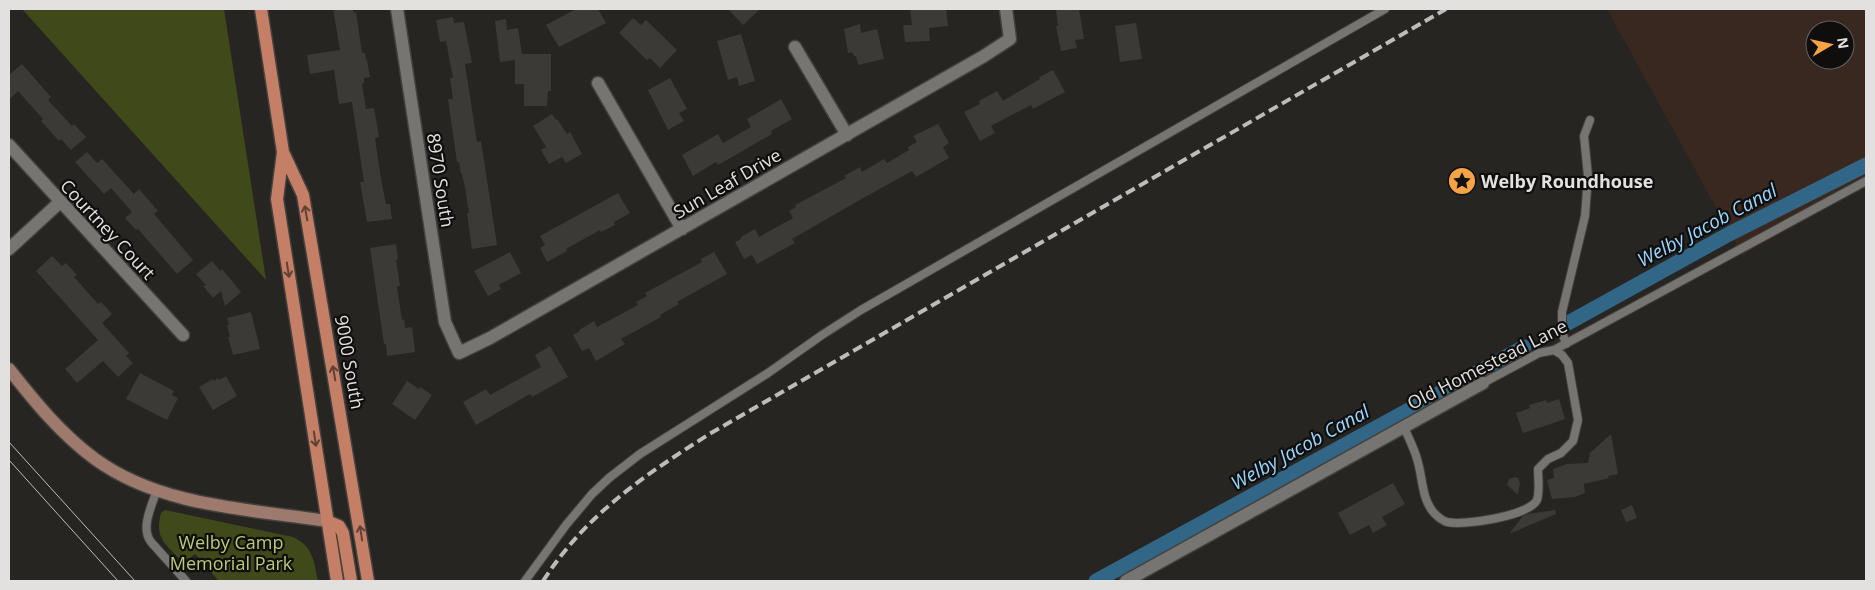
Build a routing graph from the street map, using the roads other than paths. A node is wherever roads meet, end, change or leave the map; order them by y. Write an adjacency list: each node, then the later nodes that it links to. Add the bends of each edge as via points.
1 (261, 9): 10 (main road, 9000 South)
2 (397, 9): 18 (street, 8970 South, via 445,322)
3 (1006, 9): 8 (street, Sun Leaf Drive, via 1010,39)
4 (1385, 9): 28 (lane, via 869,305 640,454 592,494)
5 (795, 47): 8 (street)
6 (598, 83): 13 (street)
7 (1590, 120): 16 (lane, via 1584,136 1588,176 1585,216 1562,312)
8 (847, 135): 13 (street, Sun Leaf Drive)
9 (9, 145): 12 (street, Courtney Court)
10 (283, 152): 23 (main road, 9000 South, one-way to 23, via 277,199); 27 (main road, 9000 South, one-way to 10, via 303,195)
11 (1866, 181): 16 (lane, Old Homestead Lane)
12 (60, 202): 14 (street); 15 (street, Courtney Court)
13 (682, 229): 18 (street, Sun Leaf Drive)
14 (9, 249)
15 (183, 335)
16 (1566, 344): 17 (lane, Old Homestead Lane)
17 (1554, 350): 20 (lane, Old Homestead Lane, via 1539,353); 21 (lane, via 1568,363 1578,420 1573,442 1538,469 1538,499 1526,510 1487,520 1446,522 1435,514 1426,499 1417,459)
18 (459, 353)
19 (9, 369): 22 (main road, via 49,418 80,447 115,471)
20 (1483, 383): 21 (street, Old Homestead Lane)
21 (1404, 427): 29 (street, Old Homestead Lane)
22 (157, 490): 23 (main road, via 235,508); 24 (lane, via 146,526 147,535)
23 (327, 521): 25 (main road, 9000 South); 26 (main road, via 339,526 343,533)
24 (186, 581)
25 (337, 581)
26 (351, 581)
27 (368, 581)
28 (525, 581)
29 (1126, 581)

